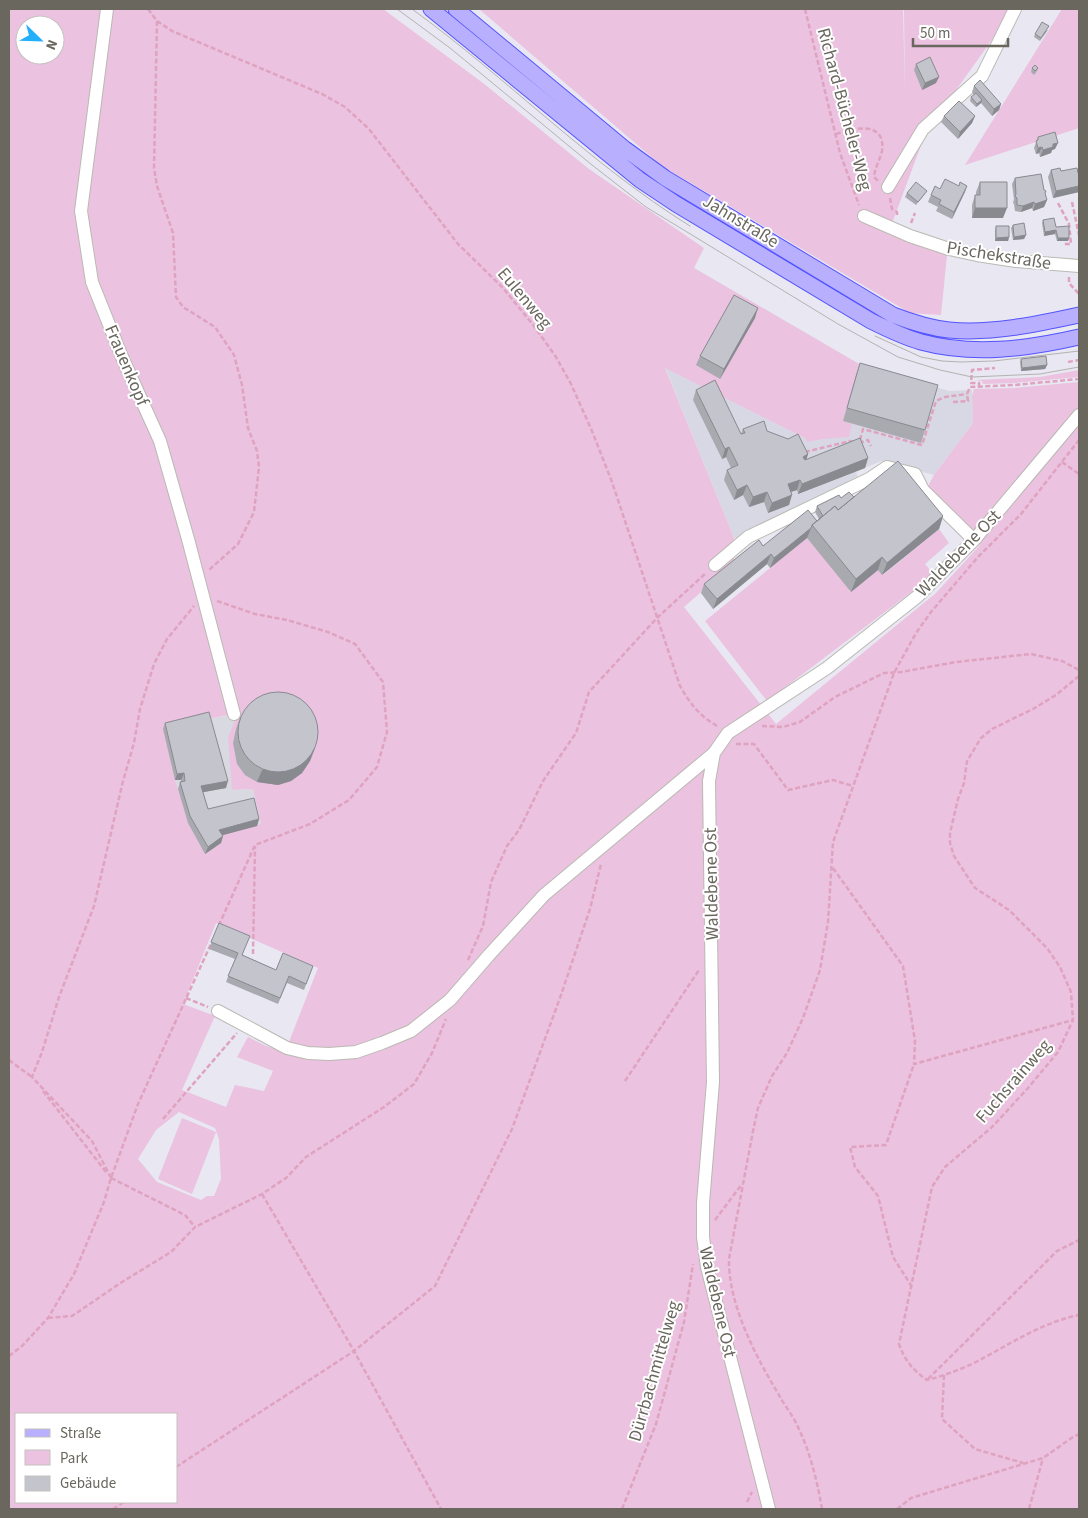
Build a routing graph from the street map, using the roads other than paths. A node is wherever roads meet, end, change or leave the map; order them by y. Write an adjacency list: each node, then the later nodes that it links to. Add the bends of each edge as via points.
1 (107, 9): 13 (street, Frauenkopf, via 82,210 92,282 160,441)
2 (431, 9): 9 (main road, Jahnstraße, via 640,180 871,321 920,342 958,348 1020,348)
3 (456, 9): 8 (main road, Jahnstraße, via 650,168 893,315 948,330 979,330)
4 (1015, 9): 5 (street, via 982,76 923,129)
5 (888, 187)
6 (864, 216): 7 (street, Pischekstraße, via 950,249 987,257)
7 (1074, 266)
8 (1079, 315)
9 (1079, 337)
10 (1079, 415): 11 (street, Waldebene Ost)
11 (974, 540): 12 (street, via 923,490 915,474 887,467 862,483 748,536); 14 (street, Waldebene Ost, via 918,596 827,668 746,723)
12 (715, 565)
13 (234, 714)
14 (714, 753): 15 (street, via 544,896 450,1000 411,1030 356,1052 308,1053 287,1048); 16 (street, Waldebene Ost, via 709,781 713,1082 703,1237 707,1267)
15 (218, 1011)
16 (769, 1509)

